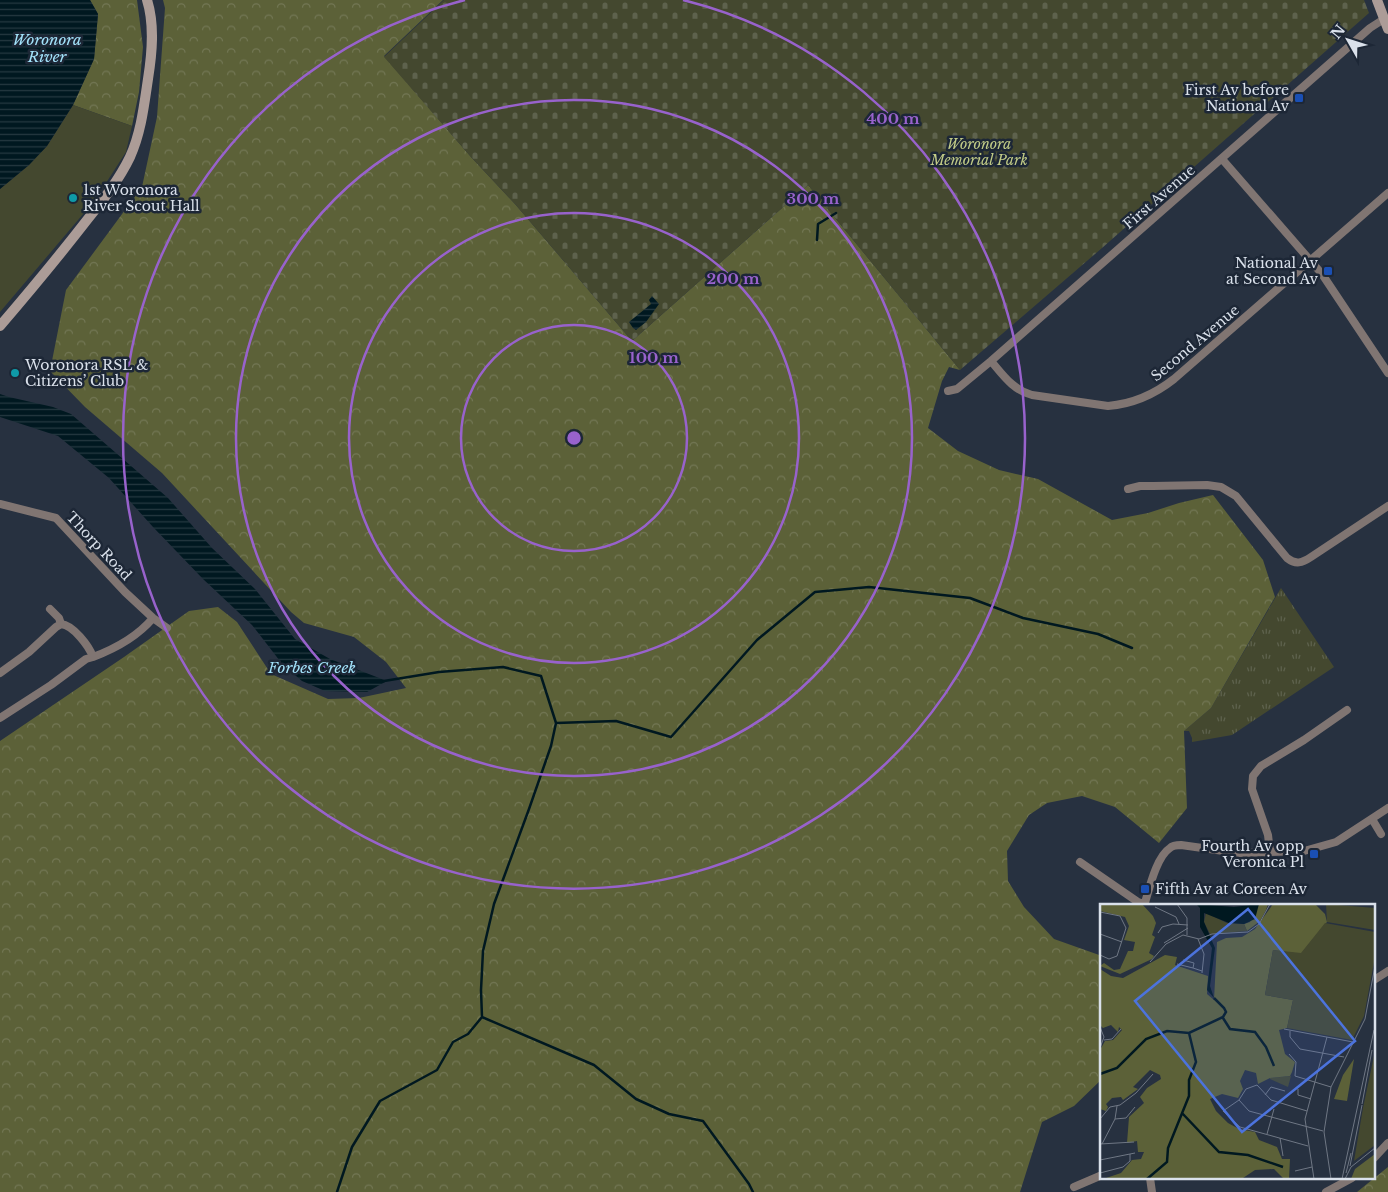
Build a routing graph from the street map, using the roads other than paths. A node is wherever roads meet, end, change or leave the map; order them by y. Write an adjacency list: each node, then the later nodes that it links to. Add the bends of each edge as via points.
1 (147, 0): 7 (street, via 152,32 150,66 142,119 130,156 108,194)
2 (1377, 0): 3 (street)
3 (1386, 24): 4 (street, First Avenue, via 1370,28)
4 (1222, 159): 6 (street); 8 (street, First Avenue)
5 (1388, 193): 6 (street, Second Avenue)
6 (1310, 260): 8 (street, Second Avenue, via 1174,380 1157,392 1132,401 1108,406 1024,393 1009,382); 9 (street)
7 (0, 326)
8 (991, 361): 10 (street, First Avenue, via 959,393)
9 (1388, 374)
10 (948, 391)
11 (1128, 489): 13 (street, via 1140,486 1221,487 1236,496 1287,558 1299,563)
12 (0, 504): 15 (street, Thorp Road, via 56,518)
13 (1388, 506)
14 (50, 609): 16 (street)
15 (153, 618): 17 (street, Thorp Road); 18 (street, via 130,639)
16 (61, 624): 18 (street, via 68,626 85,642); 19 (street, via 28,652)
17 (167, 628)
18 (93, 656): 21 (street)
19 (2, 668)
20 (1347, 710): 25 (street, via 1261,766 1253,776 1252,789 1268,835)
21 (0, 718)
22 (1388, 808): 23 (street)
23 (1372, 819): 24 (street); 25 (street, via 1336,842 1304,851)
24 (1382, 834)
25 (1270, 852): 28 (street, via 1238,853 1181,844 1170,847 1157,866)
26 (1080, 862): 27 (street)
27 (1142, 904)
28 (1144, 904)
29 (1388, 971): 30 (street)
30 (1376, 979)
31 (1388, 1143): 32 (street)
32 (1376, 1156)
33 (1100, 1176): 35 (street)
34 (1348, 1180): 36 (street)
35 (1074, 1187)
36 (1326, 1192)

